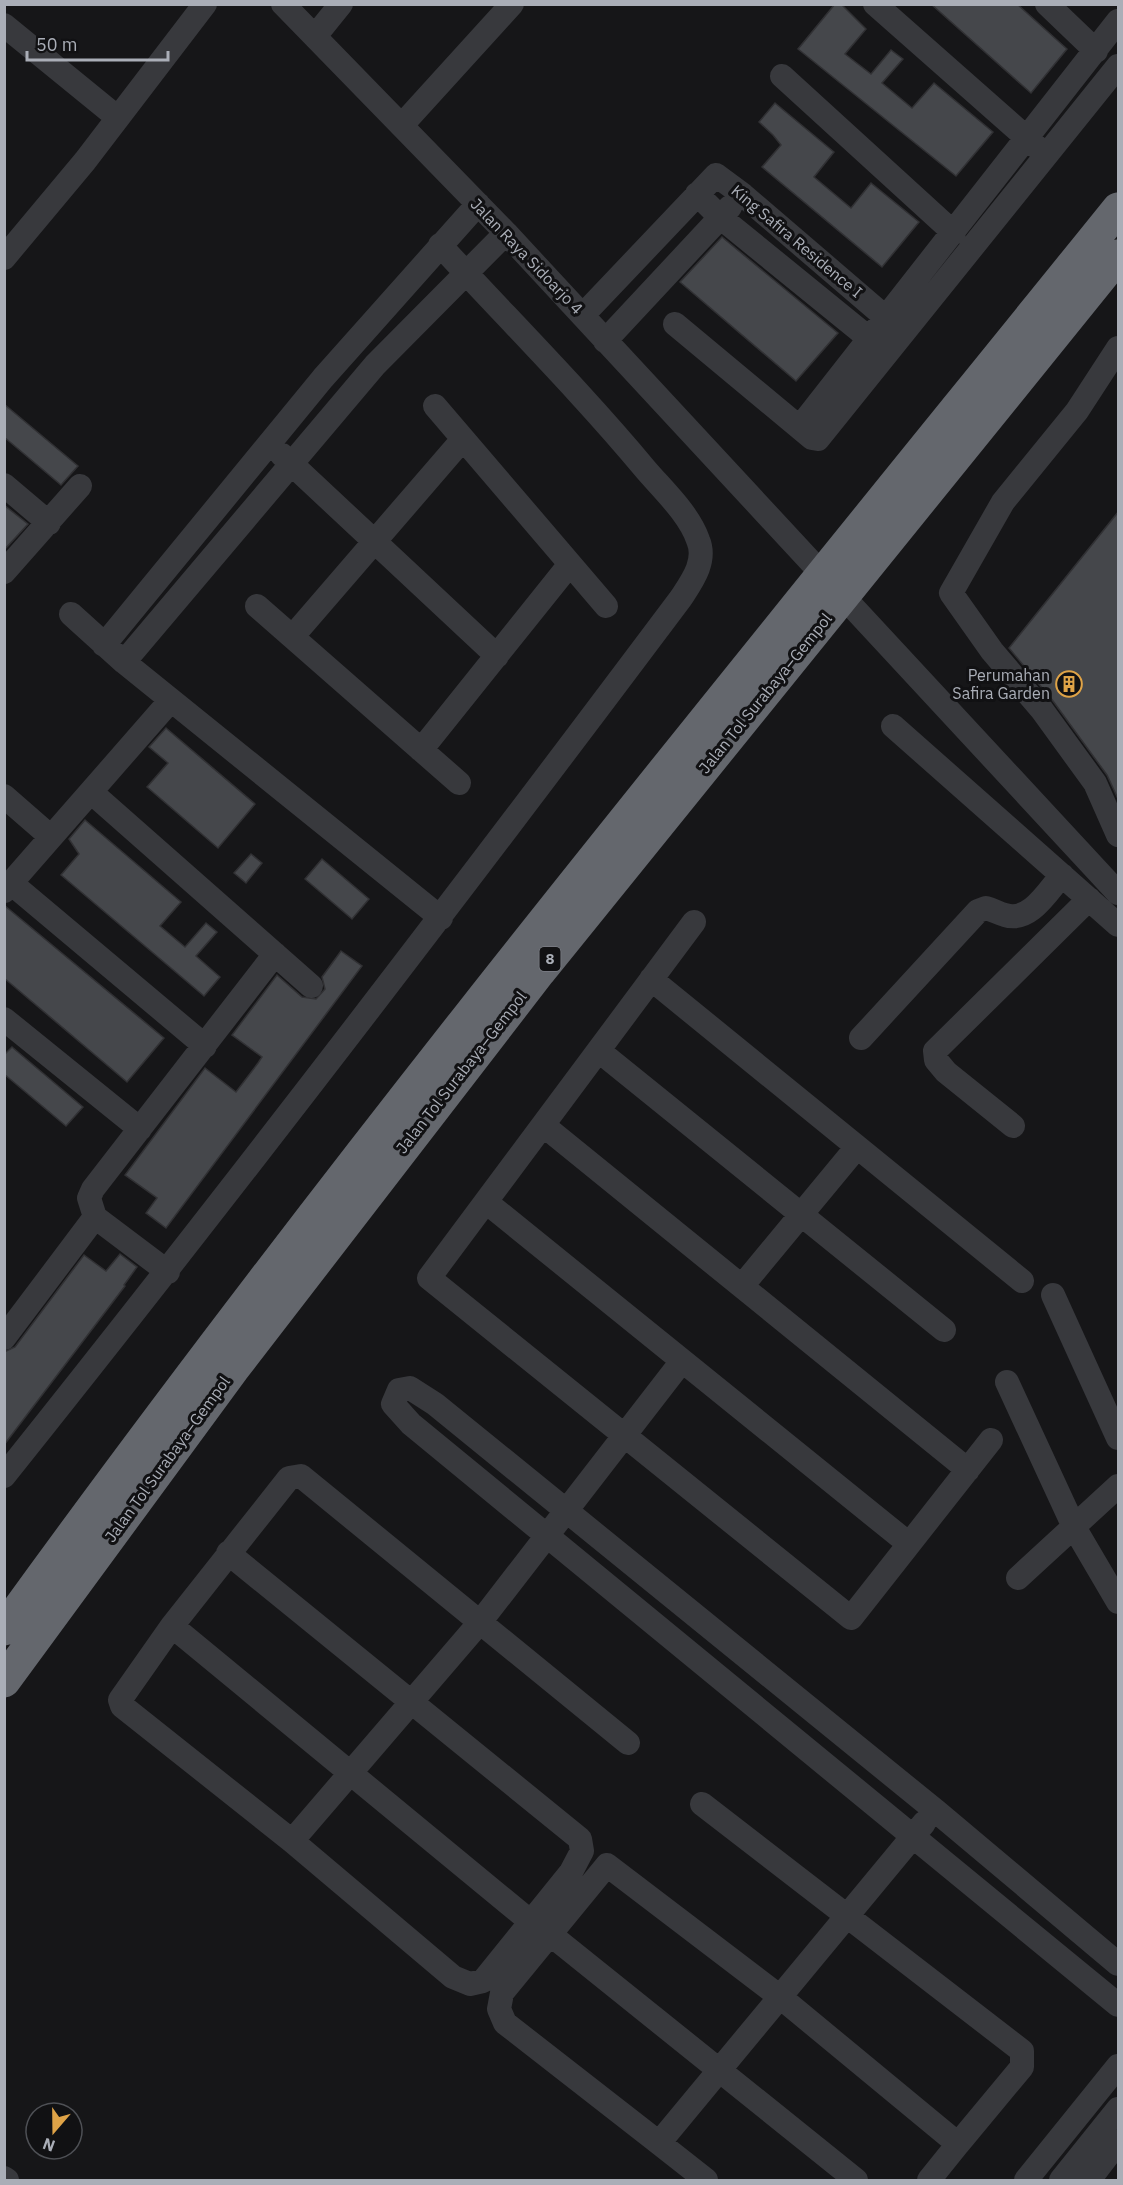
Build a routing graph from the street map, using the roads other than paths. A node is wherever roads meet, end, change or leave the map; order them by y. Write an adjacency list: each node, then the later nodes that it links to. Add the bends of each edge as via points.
1 (205, 4): 13 (street)
2 (284, 4): 9 (street, Jalan Raya Sidoarjo 4)
3 (341, 4): 9 (street)
4 (512, 4): 14 (street)
5 (875, 4): 15 (street)
6 (1047, 4): 10 (street)
7 (1119, 21): 10 (street)
8 (4, 25): 13 (street)
9 (316, 35): 14 (street, Jalan Raya Sidoarjo 4)
10 (1096, 51): 15 (street)
11 (1119, 66): 16 (street)
12 (782, 76): 23 (street)
13 (118, 118): 26 (street)
14 (402, 125): 19 (street, Jalan Raya Sidoarjo 4)
15 (1027, 139): 16 (street); 23 (street)
16 (1047, 156): 30 (street)
17 (698, 194): 18 (street, King Safira Residence I, via 716,175); 21 (street, King Safira Residence I); 28 (street, King Safira Residence I)
18 (743, 195): 21 (street); 30 (street, King Safira Residence I)
19 (478, 204): 22 (street, Jalan Raya Sidoarjo 4); 24 (street)
20 (1119, 209): 103 (highway, Jalan Tol Surabaya–Gempol / 8, via 578,876 318,1208)
21 (720, 216): 31 (street); 32 (street, King Safira Residence I)
22 (506, 233): 27 (street); 28 (street, Jalan Raya Sidoarjo 4)
23 (954, 233): 30 (street)
24 (440, 245): 27 (street); 36 (street, via 323,378)
25 (1119, 256): 104 (highway, Jalan Tol Surabaya–Gempol / 8, via 539,972 233,1369)
26 (4, 258)
27 (466, 274): 37 (street, via 375,365); 63 (street, via 651,476 688,522 699,541 701,556 698,570 681,598)
28 (583, 315): 31 (street, Jalan Raya Sidoarjo 4)
29 (675, 324): 32 (street, via 814,440)
30 (896, 326): 32 (street)
31 (605, 341): 61 (street, Jalan Raya Sidoarjo 4)
32 (879, 346)
33 (1119, 348): 57 (street, via 1077,411 1003,502 951,593 1095,783)
34 (435, 406): 35 (street)
35 (463, 439): 41 (street); 42 (street)
36 (271, 445): 37 (street); 48 (street)
37 (292, 465): 41 (street); 50 (street)
38 (4, 485): 40 (street)
39 (80, 486): 40 (street)
40 (49, 523): 43 (street)
41 (375, 543): 47 (street); 49 (street)
42 (570, 564): 45 (street); 49 (street)
43 (4, 572)
44 (257, 606): 47 (street)
45 (606, 606)
46 (71, 614): 48 (street)
47 (293, 636): 53 (street)
48 (104, 645): 50 (street)
49 (497, 656): 53 (street)
50 (124, 662): 51 (street)
51 (171, 700): 55 (street); 63 (street)
52 (893, 726): 59 (street)
53 (421, 750): 54 (street)
54 (459, 783)
55 (91, 792): 58 (street); 66 (street)
56 (4, 796): 58 (street)
57 (1119, 835)
58 (51, 837): 60 (street)
59 (1062, 875): 62 (street); 70 (street, via 1022,915 1006,916 986,908 978,911)
60 (8, 887): 71 (street)
61 (1119, 893)
62 (1089, 899): 65 (street); 74 (street, via 935,1051 936,1060 946,1072)
63 (441, 918): 80 (street)
64 (694, 922): 67 (street)
65 (1119, 925)
66 (275, 954): 68 (street); 71 (street)
67 (651, 979): 72 (street); 76 (street)
68 (311, 986)
69 (4, 1019): 75 (street)
70 (861, 1038)
71 (205, 1046): 75 (street)
72 (599, 1051): 73 (street); 78 (street)
73 (543, 1125): 77 (street); 82 (street)
74 (1013, 1126)
75 (140, 1129): 79 (street, via 93,1189 89,1198)
76 (857, 1147): 78 (street); 81 (street)
77 (486, 1202): 86 (street); 88 (street, via 429,1278)
78 (801, 1214): 82 (street); 84 (street)
79 (95, 1217): 80 (street); 85 (street)
80 (168, 1272): 92 (street)
81 (1022, 1281)
82 (742, 1287): 91 (street)
83 (1053, 1295): 89 (street)
84 (944, 1330)
85 (4, 1338)
86 (682, 1360): 88 (street); 97 (street)
87 (1007, 1382): 95 (street)
88 (624, 1435): 94 (street); 97 (street, via 851,1618)
89 (1119, 1438)
90 (991, 1440): 91 (street)
91 (968, 1470): 97 (street)
92 (4, 1476)
93 (1119, 1486): 95 (street)
94 (565, 1511): 96 (street); 96 (street, via 435,1404 410,1388 399,1390 393,1404 411,1424); 109 (street)
95 (1074, 1527): 99 (street); 100 (street)
96 (546, 1537): 101 (street); 110 (street)
97 (909, 1544)
98 (228, 1553): 101 (street, via 289,1478 300,1476); 102 (street); 105 (street)
99 (1018, 1578)
100 (1119, 1602)
101 (481, 1621): 105 (street); 106 (street)
102 (172, 1626): 107 (street); 111 (street, via 122,1694 122,1706)
103 (4, 1629)
104 (4, 1681)
105 (411, 1703): 107 (street); 113 (street, via 580,1839 582,1851)
106 (628, 1743)
107 (351, 1773): 111 (street); 113 (street)
108 (702, 1804): 112 (street)
109 (936, 1811): 110 (street); 114 (street)
110 (913, 1834): 112 (street); 116 (street)
111 (292, 1841): 113 (street, via 453,1977 470,1984 483,1981)
112 (844, 1916): 115 (street); 122 (street, via 1022,2051 1022,2067)
113 (541, 1928): 115 (street, via 607,1865); 118 (street); 121 (street, via 502,1993 499,2009 505,2023)
114 (1119, 1964)
115 (779, 1996): 118 (street); 122 (street)
116 (1119, 2005)
117 (1119, 2066): 127 (street)
118 (719, 2070): 121 (street); 125 (street)
119 (1119, 2109): 120 (street)
120 (1114, 2140): 123 (street)
121 (659, 2143): 124 (street)
122 (958, 2144): 126 (street)
123 (1093, 2172): 128 (street)
124 (706, 2181)
125 (856, 2181)
126 (928, 2181)
127 (1026, 2181)
128 (1061, 2181)

